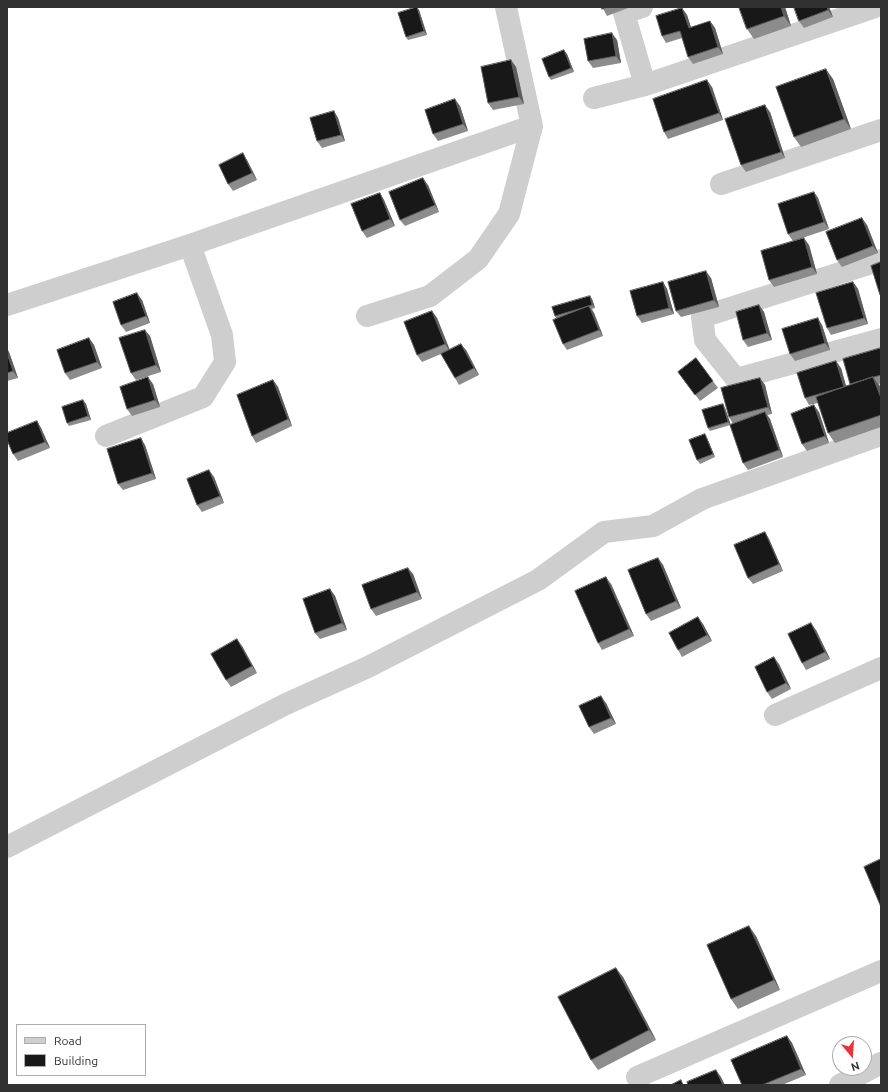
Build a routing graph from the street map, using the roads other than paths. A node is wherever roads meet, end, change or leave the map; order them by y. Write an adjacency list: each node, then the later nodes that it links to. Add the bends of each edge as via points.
1 (506, 7): 6 (street)
2 (642, 7): 4 (street, via 624,13)
3 (875, 7): 4 (street)
4 (645, 85): 5 (street)
5 (594, 98)
6 (532, 126): 9 (street); 12 (street, via 509,214 478,259 430,296)
7 (881, 130): 8 (street)
8 (721, 184)
9 (190, 245): 11 (street); 14 (street, via 222,335 225,362 203,397)
10 (881, 260): 13 (street, via 702,317 705,340 736,379)
11 (7, 305)
12 (366, 316)
13 (881, 339)
14 (106, 436)
15 (881, 436): 18 (street, via 702,499 653,526 604,532 538,580)
16 (881, 668): 17 (street)
17 (775, 715)
18 (7, 847)
19 (881, 971): 21 (street)
20 (881, 1063): 22 (street)
21 (637, 1077)
22 (852, 1082)

